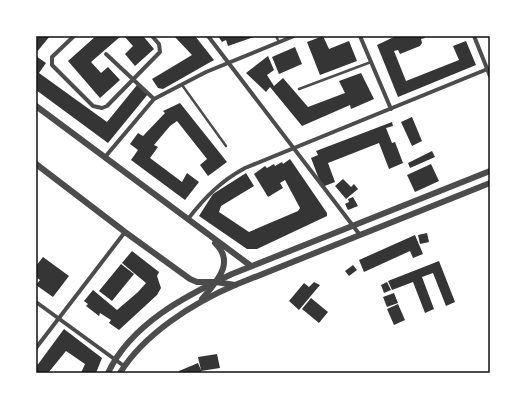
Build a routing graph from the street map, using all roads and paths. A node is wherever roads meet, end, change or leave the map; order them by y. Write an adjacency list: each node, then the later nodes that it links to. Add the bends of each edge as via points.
1 (74, 36): 14 (street, via 52,57 52,65 93,106 107,106)
2 (152, 36): 14 (street, via 159,44 160,52)
3 (208, 36): 11 (street)
4 (276, 36): 8 (lane)
5 (294, 36): 8 (street)
6 (360, 36): 10 (street)
7 (474, 36): 12 (street)
8 (279, 42): 11 (street)
9 (106, 54): 14 (street)
10 (371, 62): 16 (lane); 19 (street)
11 (230, 63): 15 (street); 21 (street)
12 (489, 68): 13 (street); 19 (street)
13 (490, 76)
14 (133, 80): 17 (street)
15 (182, 84): 17 (street); 20 (lane)
16 (299, 89)
17 (154, 99): 22 (street)
18 (36, 106): 22 (street)
19 (391, 109): 21 (street)
20 (226, 146)
21 (294, 149): 26 (street, via 228,177 211,191); 27 (street)
22 (105, 157): 26 (street)
23 (36, 164): 29 (street)
24 (490, 171): 27 (street)
25 (490, 183): 30 (street)
26 (188, 219): 28 (street)
27 (352, 226): 30 (street); 31 (street)
28 (202, 229): 31 (street); 33 (street, via 224,254 225,262)
29 (125, 232): 32 (street); 38 (street)
30 (360, 235): 34 (street)
31 (251, 266): 33 (street)
32 (190, 279): 33 (street, via 197,282); 35 (street)
33 (216, 282): 34 (street); 35 (street); 36 (street)
34 (235, 285): 36 (street)
35 (198, 290): 40 (street, via 144,328 121,351)
36 (201, 301): 41 (street, via 152,337)
37 (36, 302): 38 (street)
38 (59, 318): 39 (street); 40 (street)
39 (36, 348)
40 (116, 360): 41 (street); 42 (street)
41 (124, 366): 43 (street)
42 (108, 373)
43 (120, 373)

